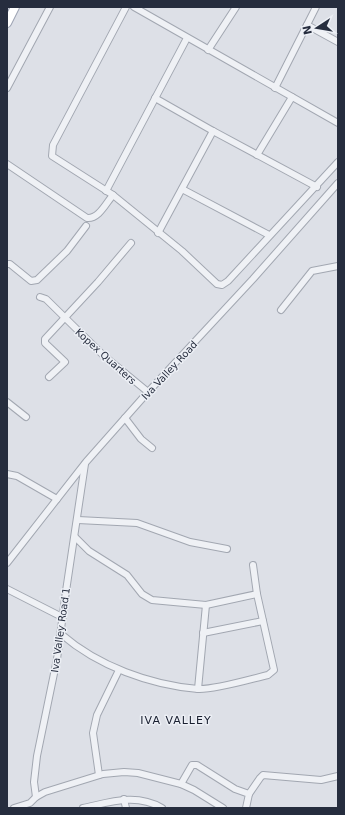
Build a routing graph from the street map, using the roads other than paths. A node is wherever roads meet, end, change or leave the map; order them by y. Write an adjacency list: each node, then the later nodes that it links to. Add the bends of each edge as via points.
1 (15, 7): 7 (main road)
2 (50, 7): 12 (street)
3 (126, 7): 24 (street, via 51,151 57,161)
4 (134, 7): 9 (street)
5 (236, 7): 11 (street)
6 (316, 7): 8 (street)
7 (7, 23)
8 (307, 25): 10 (street); 13 (street)
9 (186, 38): 11 (street); 15 (street)
10 (338, 42)
11 (208, 50): 13 (street)
12 (7, 88)
13 (275, 88): 14 (street)
14 (292, 97): 16 (street); 18 (street)
15 (155, 98): 17 (street); 24 (street)
16 (338, 123)
17 (213, 131): 18 (street); 23 (street)
18 (257, 155): 22 (street)
19 (338, 162): 22 (street)
20 (7, 164): 25 (street, via 87,218 95,217)
21 (338, 183): 36 (street, Iva Valley Road)
22 (317, 187): 28 (street)
23 (182, 189): 27 (street); 28 (street)
24 (106, 191): 25 (street)
25 (113, 195): 27 (street)
26 (86, 226): 30 (street, via 67,251 38,280 31,281)
27 (158, 233): 28 (street, via 222,285 228,282)
28 (269, 235)
29 (131, 243): 34 (street)
30 (7, 264)
31 (338, 266): 33 (street, via 312,271)
32 (40, 297): 34 (street, Kopex Quarters, via 46,299)
33 (281, 310)
34 (66, 318): 35 (street, via 46,337 45,342 64,362); 36 (street, Kopex Quarters, via 103,355)
35 (49, 377)
36 (148, 392): 39 (street, Iva Valley Road)
37 (7, 402): 38 (street)
38 (26, 417)
39 (124, 418): 40 (street); 41 (street, Iva Valley Road)
40 (152, 448)
41 (86, 462): 43 (street, Iva Valley Road); 44 (street, Iva Valley Road 1)
42 (7, 474): 43 (street, via 17,476)
43 (57, 499): 47 (street, Iva Valley Road)
44 (78, 520): 45 (street, Iva Valley Road 1); 46 (street, via 137,523 190,542)
45 (75, 536): 51 (street, via 89,551 127,575 142,594 152,600); 52 (street, Iva Valley Road 1)
46 (227, 549)
47 (7, 563)
48 (253, 565): 50 (street)
49 (7, 589): 52 (street)
50 (257, 594): 51 (street); 53 (street)
51 (206, 605): 54 (street)
52 (62, 617): 55 (street, Iva Valley Road 1)
53 (263, 621): 54 (street); 57 (street, via 274,670 243,681)
54 (203, 633): 57 (street)
55 (61, 634): 56 (street, via 104,664); 62 (street, Iva Valley Road 1, via 37,756 34,782)
56 (119, 670): 57 (street, via 164,683); 58 (street, via 98,715 93,733)
57 (198, 689)
58 (99, 775): 60 (street, via 138,773); 62 (street)
59 (338, 776): 61 (street, via 321,780 263,775)
60 (181, 784): 61 (street, via 189,768 194,764 235,789); 69 (street)
61 (250, 794): 70 (street)
62 (36, 797): 64 (street)
63 (124, 799): 66 (street); 67 (street); 68 (street, via 153,802)
64 (32, 806): 65 (street)
65 (14, 808)
66 (83, 808)
67 (126, 808)
68 (162, 808)
69 (223, 808)
70 (246, 808)

